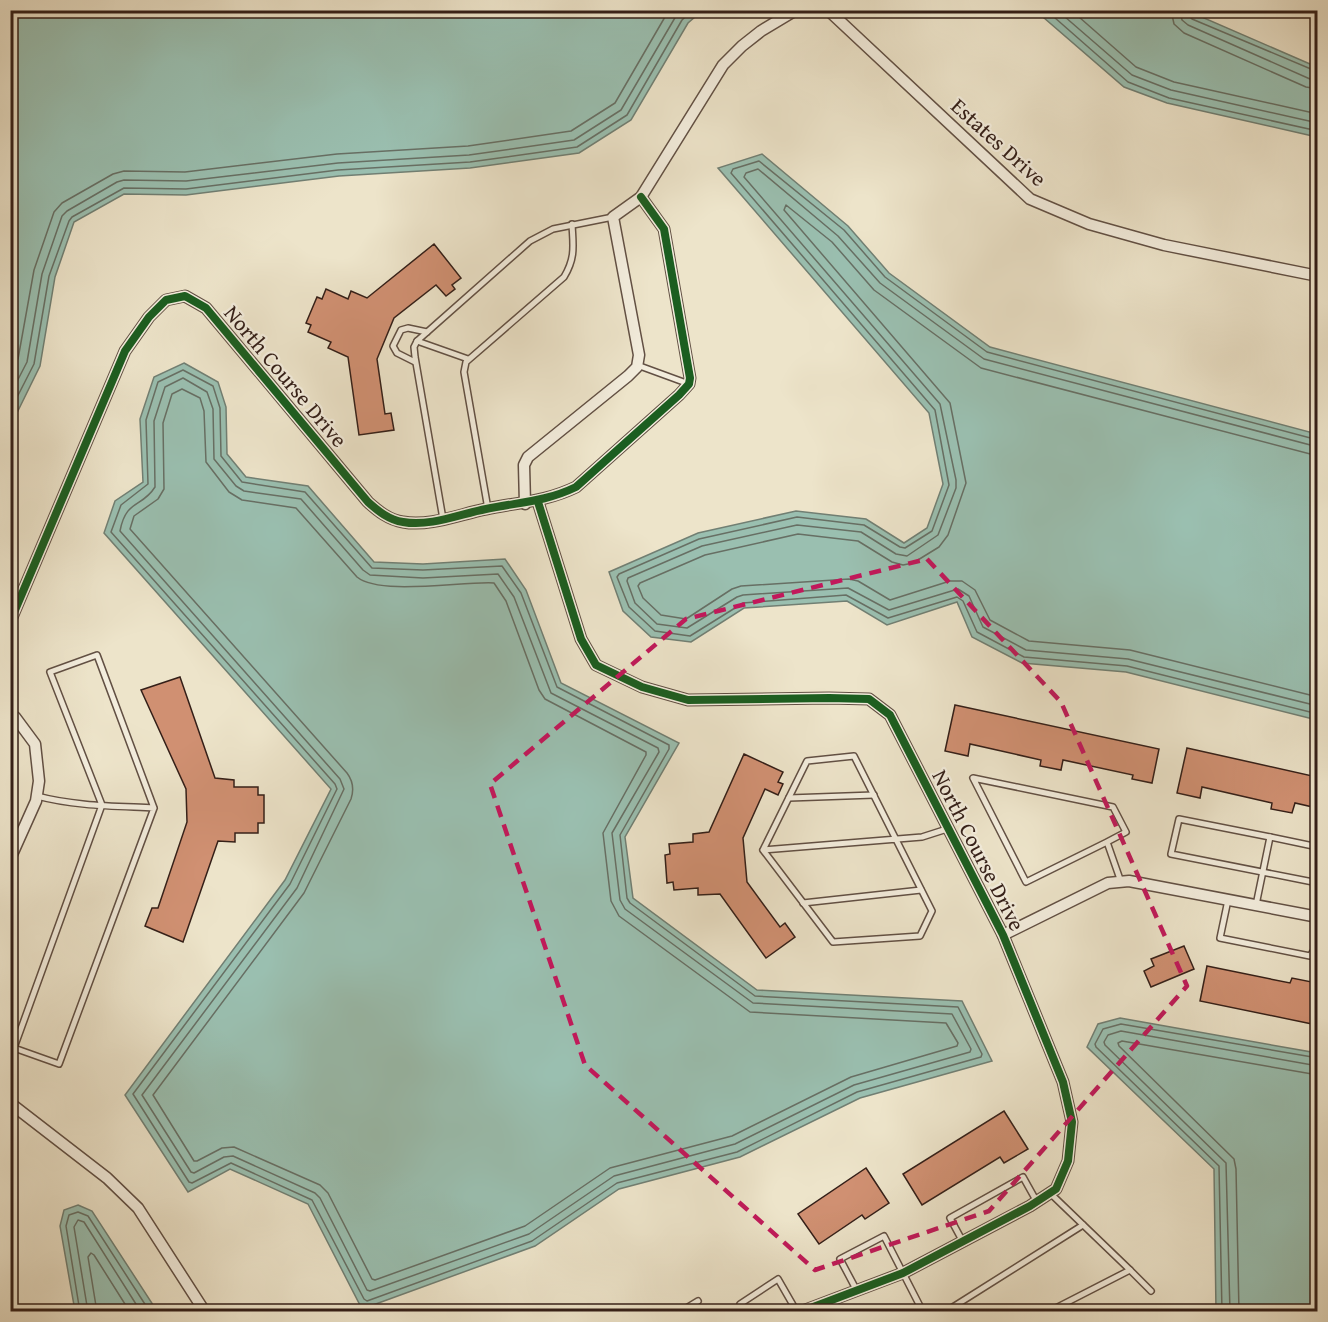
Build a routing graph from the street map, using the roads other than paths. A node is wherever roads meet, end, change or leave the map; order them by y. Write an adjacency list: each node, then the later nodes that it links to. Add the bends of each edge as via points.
1 (796, 10): 3 (street, via 742,45 723,65)
2 (828, 10): 6 (street, Estates Drive, via 1030,199 1089,224 1164,245)
3 (641, 197): 4 (street); 12 (street, via 664,228)
4 (613, 217): 5 (lane); 11 (street, via 635,326)
5 (572, 224): 7 (lane, via 530,241); 9 (lane, via 574,255 564,277)
6 (1317, 276)
7 (427, 332): 8 (lane); 10 (lane, via 408,327 401,330 393,346 397,353)
8 (417, 340): 9 (lane); 10 (lane)
9 (468, 359): 15 (lane, via 464,372)
10 (416, 362): 16 (lane)
11 (637, 365): 12 (lane); 14 (street, via 528,457 524,465)
12 (689, 384): 13 (street, North Course Drive, via 576,487)
13 (538, 502): 14 (street, North Course Drive); 24 (street, North Course Drive, via 581,639 596,665 642,687 688,700 869,699 890,715)
14 (525, 504): 15 (street, North Course Drive)
15 (488, 508): 16 (street, North Course Drive)
16 (443, 519): 17 (street, North Course Drive, via 402,522 382,514 206,308 185,296 166,300 126,351)
17 (10, 622)
18 (10, 715): 20 (street, via 35,744)
19 (874, 795): 21 (lane); 21 (lane, via 854,756 807,761); 26 (lane)
20 (37, 796): 22 (lane); 30 (street)
21 (789, 798): 29 (lane)
22 (102, 805): 23 (lane); 23 (lane, via 50,672 97,655); 23 (lane, via 14,1048 59,1064)
23 (154, 808)
24 (947, 829): 26 (lane, via 922,837); 39 (street, North Course Drive)
25 (1270, 837): 28 (lane); 31 (lane); 31 (lane, via 1179,819 1172,854)
26 (896, 839): 29 (lane); 34 (lane)
27 (1107, 842): 27 (lane, via 1126,832 1113,807 973,778 1026,882); 32 (lane)
28 (1317, 847)
29 (763, 850): 36 (lane)
30 (10, 859)
31 (1262, 872): 33 (lane); 37 (lane)
32 (1120, 882): 35 (street); 39 (street, via 1108,883)
33 (1317, 883)
34 (921, 890): 36 (lane); 36 (lane, via 932,911 920,936 833,942)
35 (1228, 900): 37 (street); 40 (lane, via 1220,938 1310,956)
36 (803, 903)
37 (1256, 905): 38 (street)
38 (1317, 917)
39 (1003, 934): 42 (street, North Course Drive, via 1063,1082 1072,1122 1068,1161 1056,1189)
40 (1317, 944)
41 (10, 1103): 51 (street, via 107,1178 138,1208)
42 (1050, 1193): 43 (street, North Course Drive); 44 (lane)
43 (1037, 1202): 45 (street, North Course Drive); 45 (lane, via 1023,1177 950,1218)
44 (1083, 1225): 46 (lane); 56 (lane)
45 (963, 1242): 47 (street, North Course Drive)
46 (1130, 1270): 49 (lane); 57 (lane)
47 (903, 1274): 48 (street, North Course Drive); 48 (lane, via 884,1236 840,1259); 55 (lane)
48 (856, 1291): 54 (street, North Course Drive)
49 (1151, 1291)
50 (698, 1301): 52 (lane)
51 (205, 1311)
52 (680, 1311)
53 (744, 1311): 54 (lane, via 740,1304 778,1279)
54 (798, 1311)
55 (923, 1311)
56 (945, 1311)
57 (1048, 1311)

